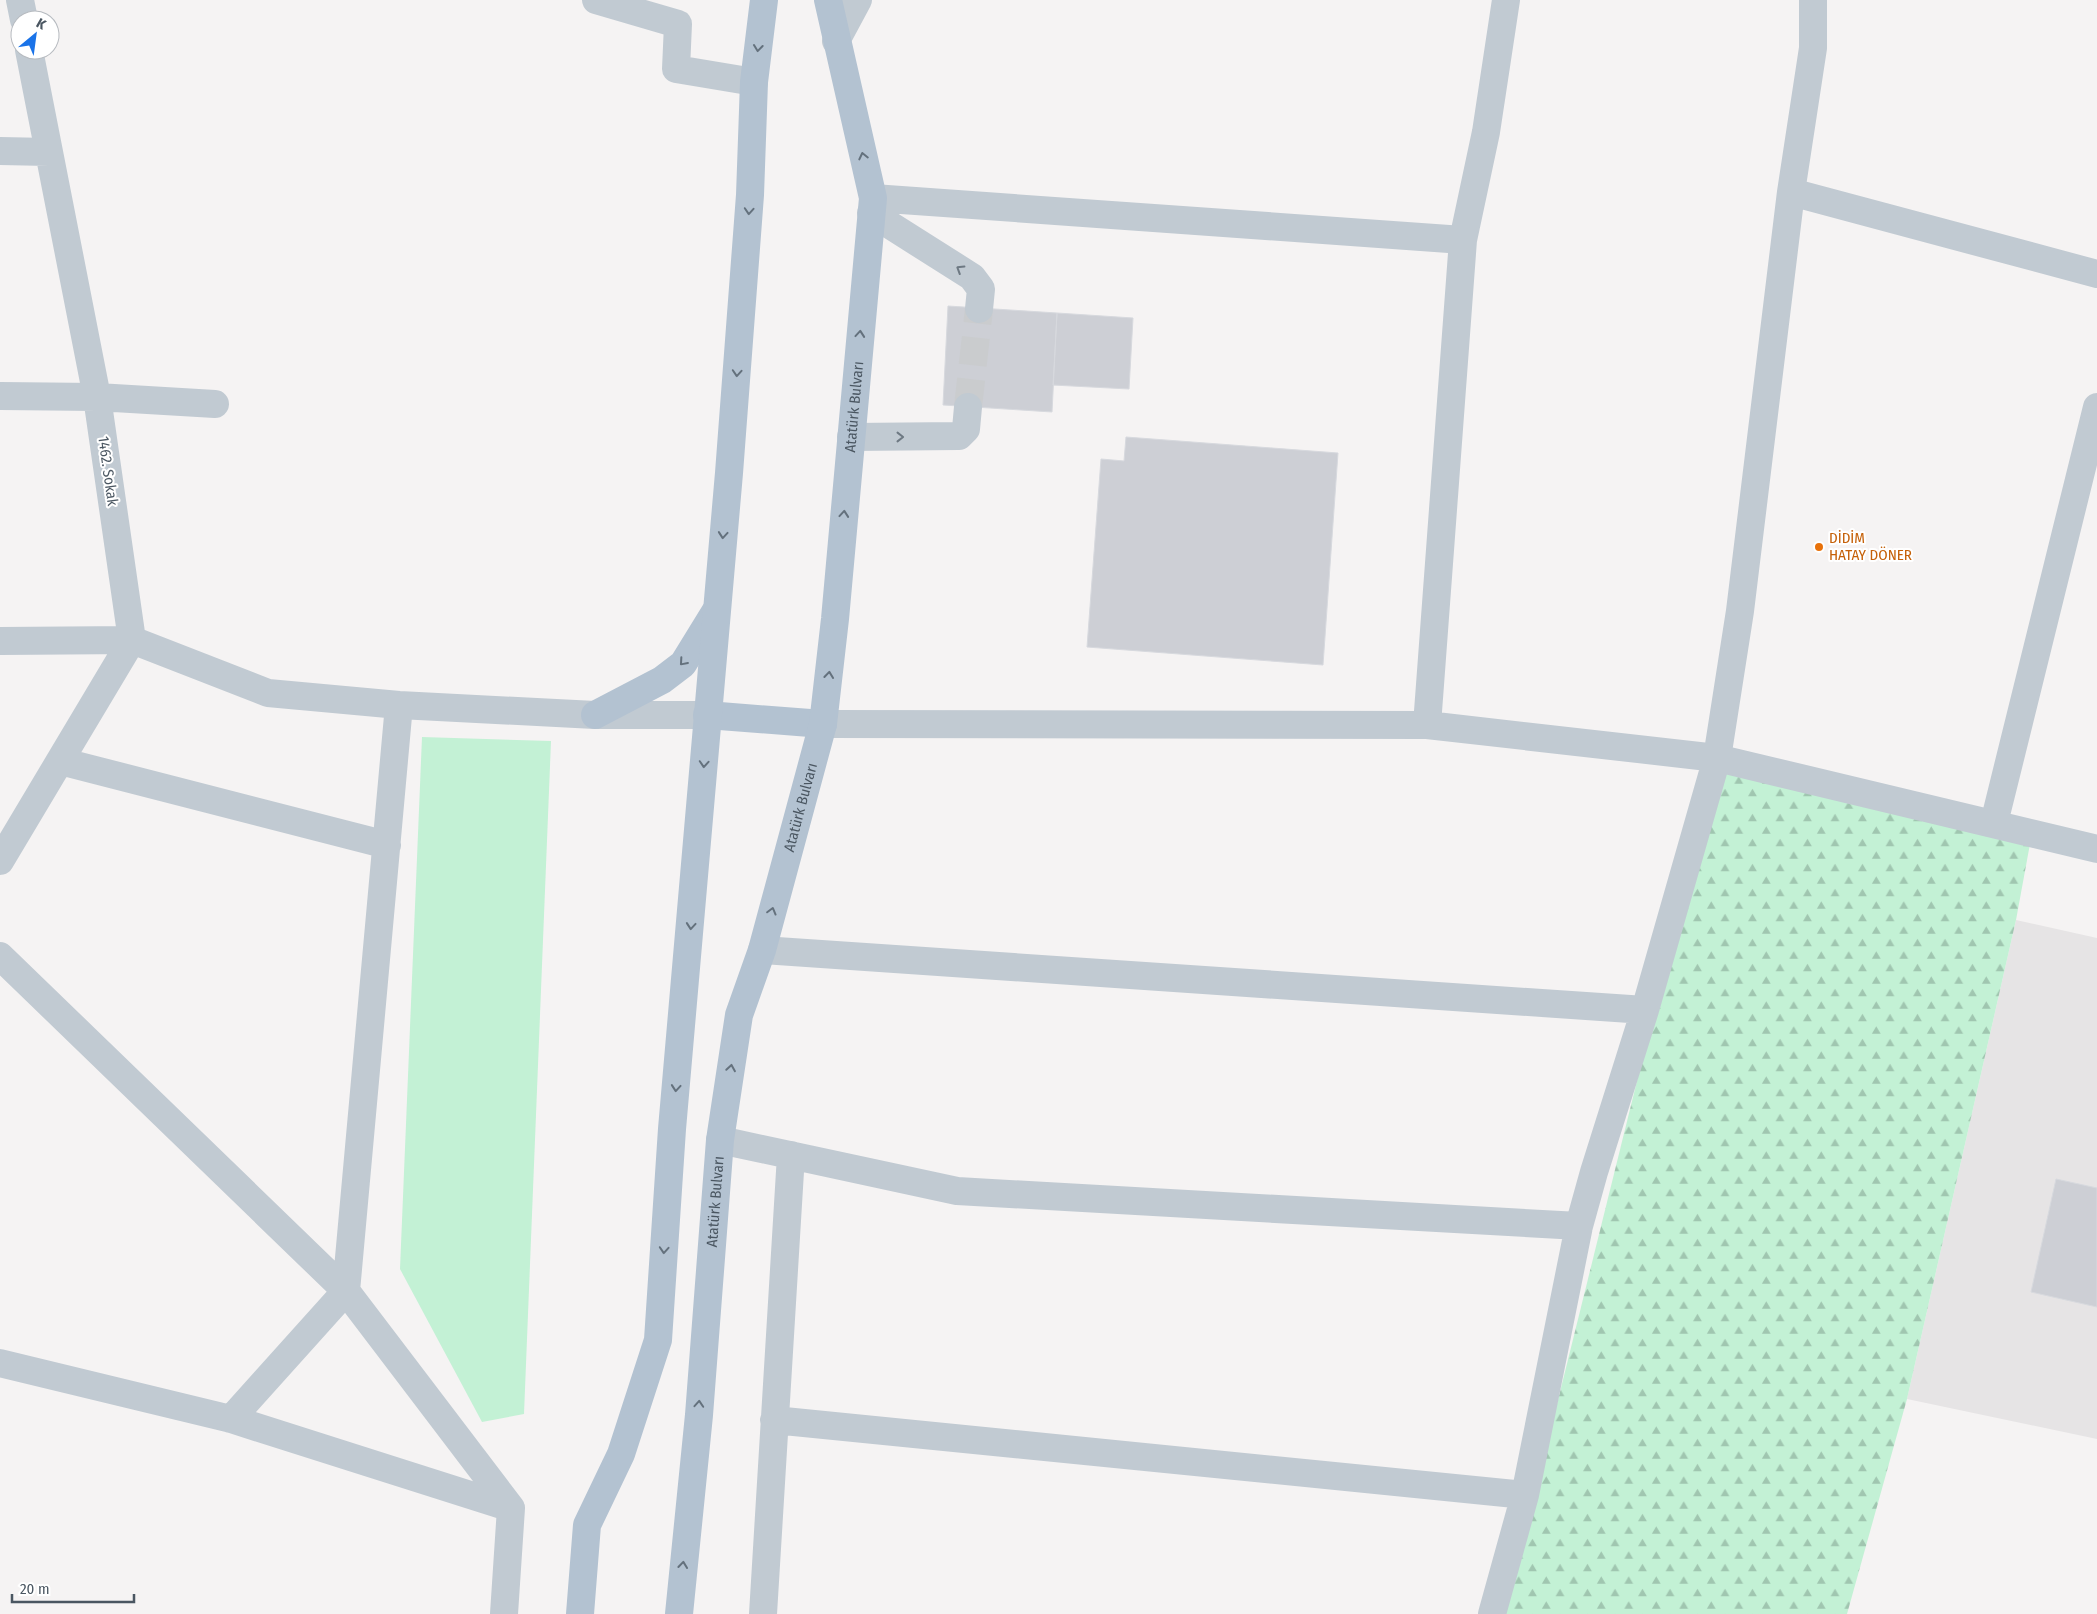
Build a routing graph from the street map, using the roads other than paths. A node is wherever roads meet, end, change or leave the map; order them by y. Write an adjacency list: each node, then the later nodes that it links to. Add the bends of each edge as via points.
1 (596, 0): 9 (street, via 678,24 676,69)
2 (764, 0): 9 (main road, one-way to 9)
3 (828, 0): 7 (main road, Atatürk Bulvarı)
4 (858, 0): 7 (street)
5 (1506, 0): 14 (street, via 1486,132)
6 (1813, 0): 12 (street, via 1813,48)
7 (836, 41): 13 (main road, Atatürk Bulvarı, one-way to 7)
8 (31, 60): 11 (street, 1462. Sokak)
9 (754, 82): 23 (main road, one-way to 23, via 750,195)
10 (0, 151): 11 (street)
11 (49, 152): 18 (street, 1462. Sokak)
12 (1792, 192): 15 (street); 31 (street, via 1740,611)
13 (872, 206): 14 (street); 16 (street, one-way to 13, via 981,289 972,277); 22 (main road, Atatürk Bulvarı, one-way to 13)
14 (1463, 240): 30 (street)
15 (2097, 274)
16 (979, 308)
17 (0, 396): 18 (street)
18 (97, 397): 19 (street); 25 (street, 1462. Sokak)
19 (215, 404)
20 (968, 407): 22 (street, one-way to 20, via 959,436 966,429)
21 (2097, 407): 33 (street)
22 (851, 437): 29 (main road, Atatürk Bulvarı, one-way to 22)
23 (719, 607): 27 (main road, one-way to 27, via 683,664 662,680); 28 (main road)
24 (0, 640): 25 (street)
25 (132, 640): 26 (street, via 268,693); 32 (street)
26 (399, 705): 27 (street); 34 (street)
27 (595, 715): 28 (street)
28 (707, 715): 29 (main road); 50 (main road, one-way to 50, via 658,1340 621,1454 587,1525)
29 (824, 724): 30 (street); 37 (main road, Atatürk Bulvarı, one-way to 29)
30 (1426, 725): 31 (street)
31 (1717, 758): 33 (street); 39 (street)
32 (60, 762): 34 (street); 36 (street)
33 (1994, 823): 35 (street)
34 (387, 845): 43 (street)
35 (2097, 849)
36 (0, 861)
37 (762, 950): 39 (street); 40 (main road, Atatürk Bulvarı, one-way to 37, via 739,1015)
38 (0, 956): 43 (street)
39 (1645, 1010): 42 (street)
40 (720, 1140): 41 (street); 51 (main road, Atatürk Bulvarı, one-way to 40, via 699,1415)
41 (791, 1155): 42 (street, via 957,1190); 46 (street)
42 (1579, 1226): 47 (street)
43 (346, 1291): 45 (street); 48 (street)
44 (0, 1363): 45 (street)
45 (230, 1419): 48 (street)
46 (774, 1420): 47 (street); 52 (street)
47 (1525, 1495): 53 (street)
48 (511, 1508): 49 (street)
49 (504, 1614)
50 (580, 1614)
51 (679, 1614)
52 (763, 1614)
53 (1492, 1614)

